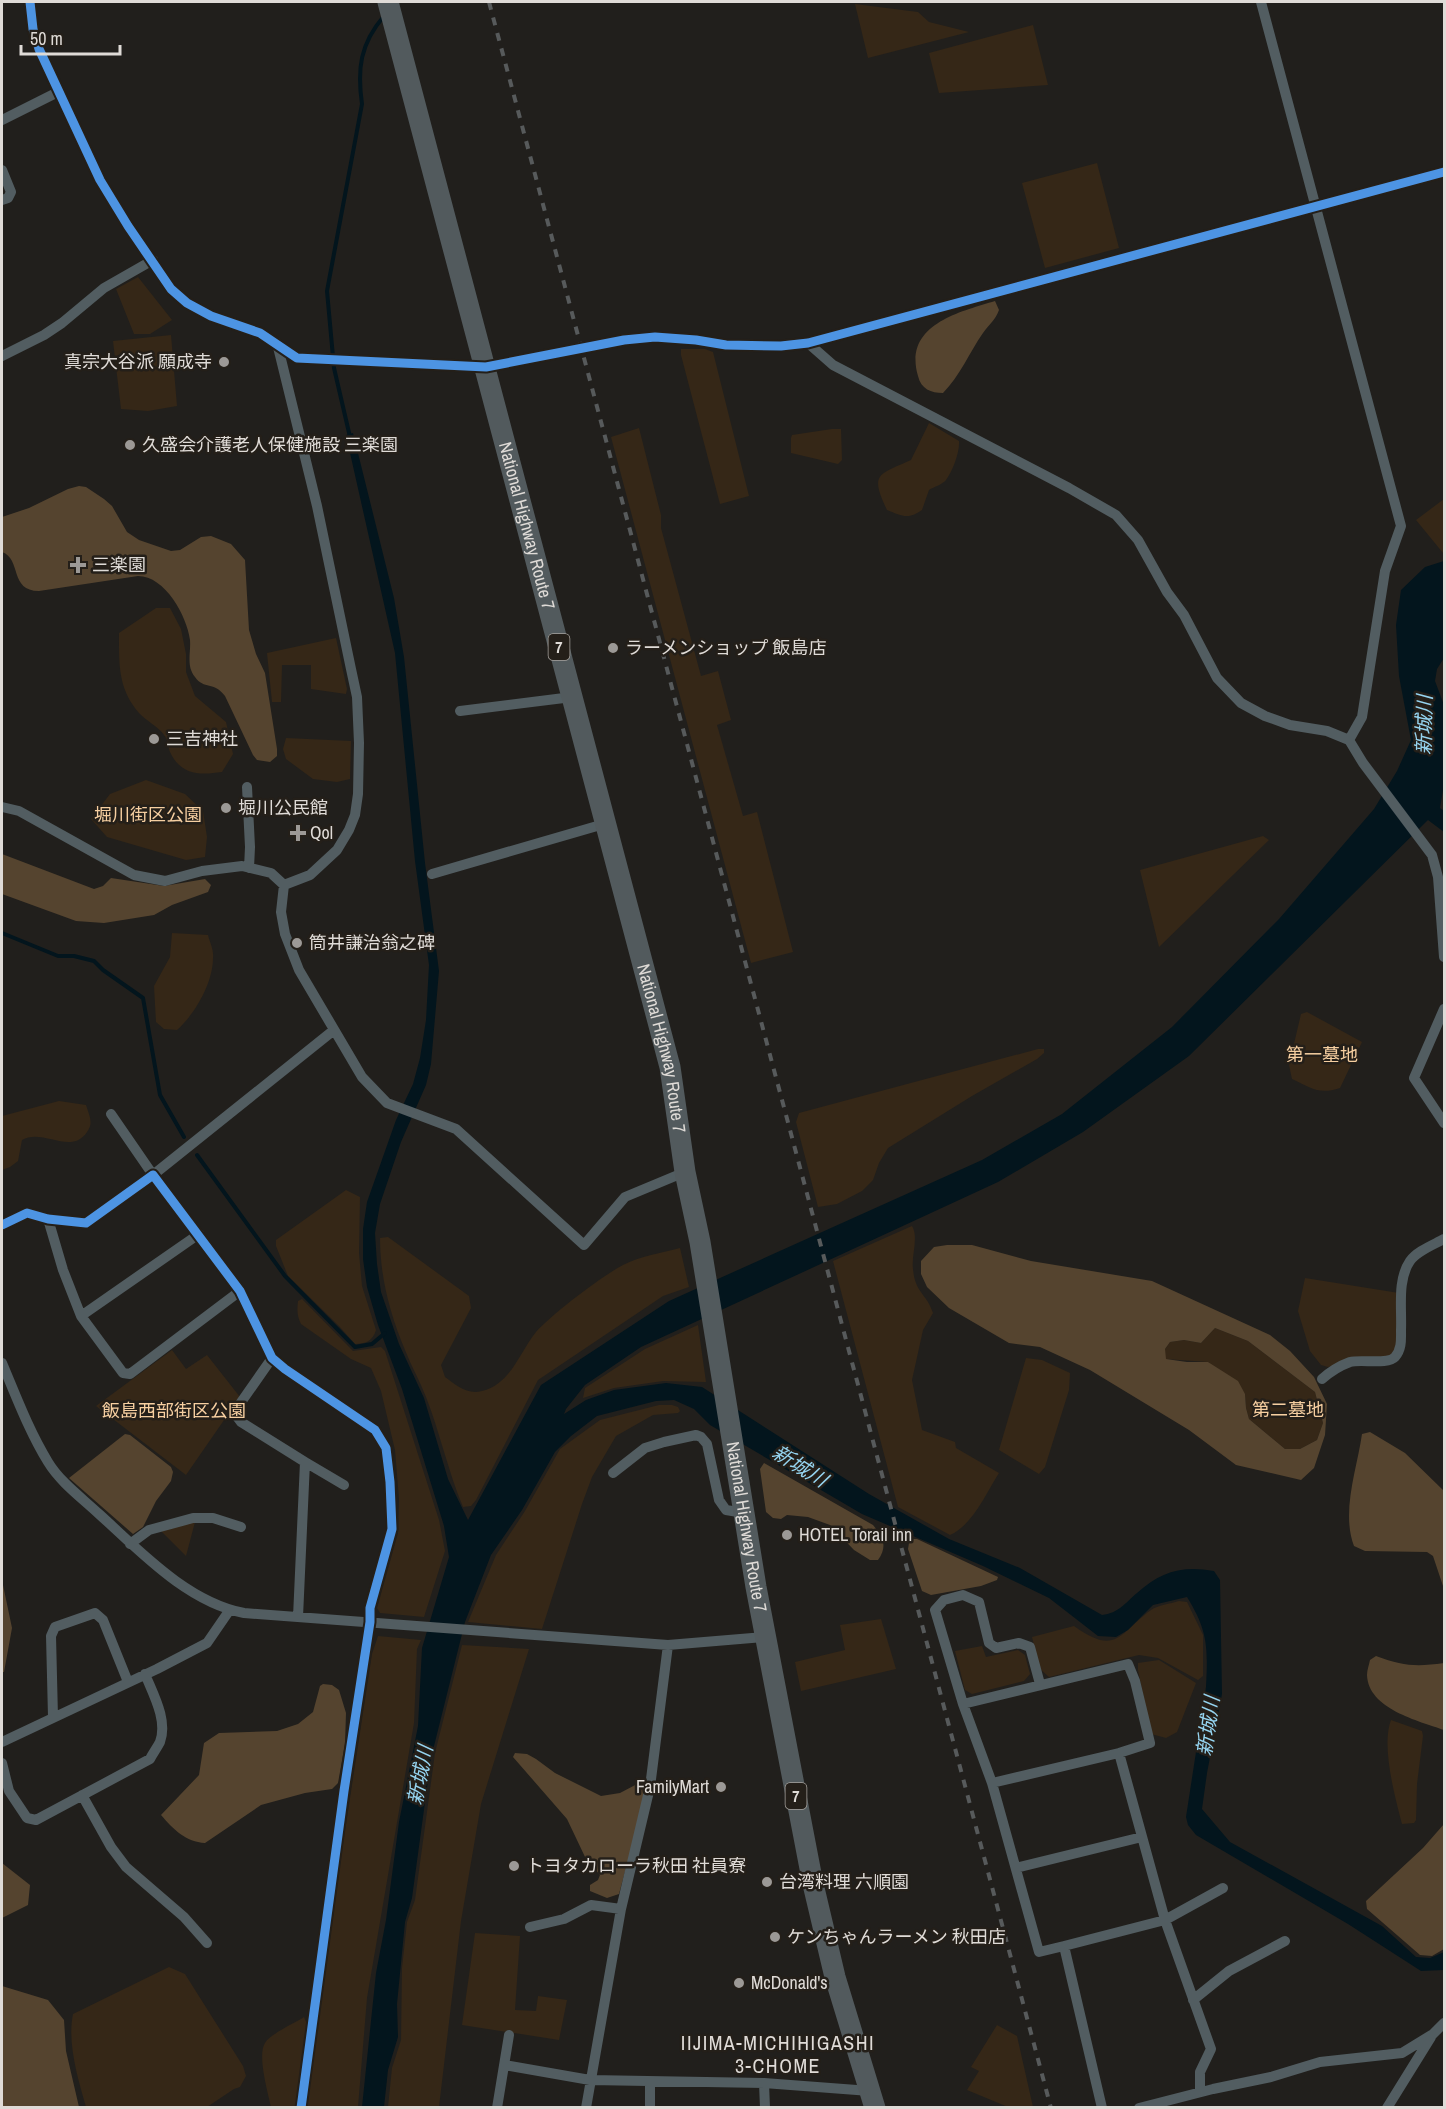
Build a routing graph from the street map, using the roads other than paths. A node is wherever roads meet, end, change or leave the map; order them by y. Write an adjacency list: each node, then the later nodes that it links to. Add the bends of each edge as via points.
1 (30, 2): 4 (street, via 33,29)
2 (388, 2): 14 (highway, National Highway Route 7 / 7)
3 (1261, 2): 9 (street)
4 (58, 92): 5 (street); 10 (street, via 100,180)
5 (2, 120)
6 (2, 170): 8 (street, via 11,192)
7 (1444, 172): 9 (street)
8 (2, 200)
9 (1316, 207): 12 (street); 17 (street, via 1401,526 1385,571 1362,717)
10 (153, 260): 11 (street, via 171,289 187,303); 13 (street, via 104,288 44,335)
11 (277, 343): 14 (street, via 297,358); 23 (street, via 318,506 357,697 359,743 358,794 349,830 337,850 310,875)
12 (808, 343): 14 (street, via 726,345 655,337); 17 (street, via 833,365 1116,515 1138,540 1217,678 1241,703 1290,725 1327,731)
13 (2, 356)
14 (486, 367): 15 (highway, National Highway Route 7 / 7)
15 (572, 697): 16 (street); 20 (highway, National Highway Route 7 / 7)
16 (460, 711)
17 (1349, 740): 24 (street, via 1432,855 1438,877)
18 (247, 787): 21 (street)
19 (2, 807): 21 (street, via 19,811 134,875 165,881 202,871)
20 (604, 824): 22 (street); 29 (highway, National Highway Route 7 / 7, via 669,1067)
21 (249, 867): 23 (street, via 271,873)
22 (432, 874)
23 (284, 885): 26 (street, via 281,912 285,934 299,970)
24 (1444, 957)
25 (1444, 1009): 28 (street, via 1414,1078)
26 (334, 1030): 29 (street, via 362,1077 387,1103 456,1129 584,1245 625,1197); 30 (street)
27 (111, 1114): 30 (street)
28 (1444, 1123)
29 (685, 1172): 43 (highway, National Highway Route 7 / 7)
30 (153, 1175): 31 (street, via 86,1223); 33 (street)
31 (48, 1219): 32 (street, via 27,1213); 36 (street)
32 (2, 1225)
33 (199, 1234): 35 (street); 36 (street)
34 (1444, 1239): 39 (street, via 1410,1260 1402,1283 1401,1345 1395,1357 1351,1362 1333,1369)
35 (240, 1291): 36 (street, via 130,1374 123,1373); 37 (street)
36 (81, 1316)
37 (272, 1358): 40 (street, via 235,1414 241,1422); 48 (street, via 375,1430 386,1448 392,1529 370,1608)
38 (2, 1363): 45 (street, via 49,1464)
39 (1322, 1379)
40 (305, 1462): 42 (street); 47 (street)
41 (613, 1473): 43 (street, via 645,1448 701,1437 707,1444 719,1500 726,1510)
42 (344, 1485)
43 (744, 1513): 49 (highway, National Highway Route 7 / 7)
44 (241, 1527): 45 (street, via 213,1518 193,1518 149,1530)
45 (130, 1544): 46 (street, via 168,1575)
46 (229, 1611): 47 (street); 51 (street, via 207,1643)
47 (298, 1617): 48 (street)
48 (370, 1622): 50 (street); 80 (street)
49 (765, 1637): 50 (street); 79 (highway, National Highway Route 7 / 7, via 813,1884 835,1977)
50 (668, 1646): 64 (street, via 650,1787)
51 (145, 1674): 52 (street); 60 (street, via 159,1709 160,1741 150,1759)
52 (128, 1682): 55 (street); 55 (street, via 103,1620 95,1613 55,1627 51,1636)
53 (1040, 1684): 54 (street); 54 (street, via 1030,1647 1019,1643 996,1648 989,1643 979,1602 963,1595 944,1600 935,1610); 57 (street, via 1128,1664 1150,1743)
54 (963, 1704): 59 (street)
55 (53, 1717): 56 (street)
56 (2, 1742)
57 (1119, 1753): 59 (street); 61 (street)
58 (2, 1763): 60 (street, via 9,1791 27,1818 36,1820)
59 (992, 1783): 62 (street)
60 (81, 1795): 68 (street, via 126,1867 184,1917)
61 (1142, 1837): 62 (street); 65 (street)
62 (1016, 1868): 69 (street, via 1039,1952)
63 (1223, 1888): 65 (street)
64 (621, 1909): 66 (street, via 591,1905 564,1919); 75 (street)
65 (1165, 1920): 69 (street); 70 (street)
66 (530, 1927)
67 (1285, 1941): 70 (street, via 1229,1971)
68 (207, 1943)
69 (1064, 1946): 85 (street)
70 (1193, 2000): 78 (street, via 1211,2049 1200,2072)
71 (1444, 2023): 72 (street)
72 (1433, 2034): 78 (street, via 1402,2053 1320,2062 1271,2078); 87 (street)
73 (508, 2035): 74 (street)
74 (504, 2065): 75 (street); 81 (street)
75 (590, 2080): 76 (street); 82 (street)
76 (650, 2082): 77 (street); 83 (street)
77 (764, 2083): 79 (street); 84 (street)
78 (1200, 2092): 86 (street)
79 (872, 2099)
80 (301, 2108)
81 (497, 2108)
82 (586, 2108)
83 (650, 2108)
84 (765, 2108)
85 (1102, 2108)
86 (1139, 2108)
87 (1387, 2108)

